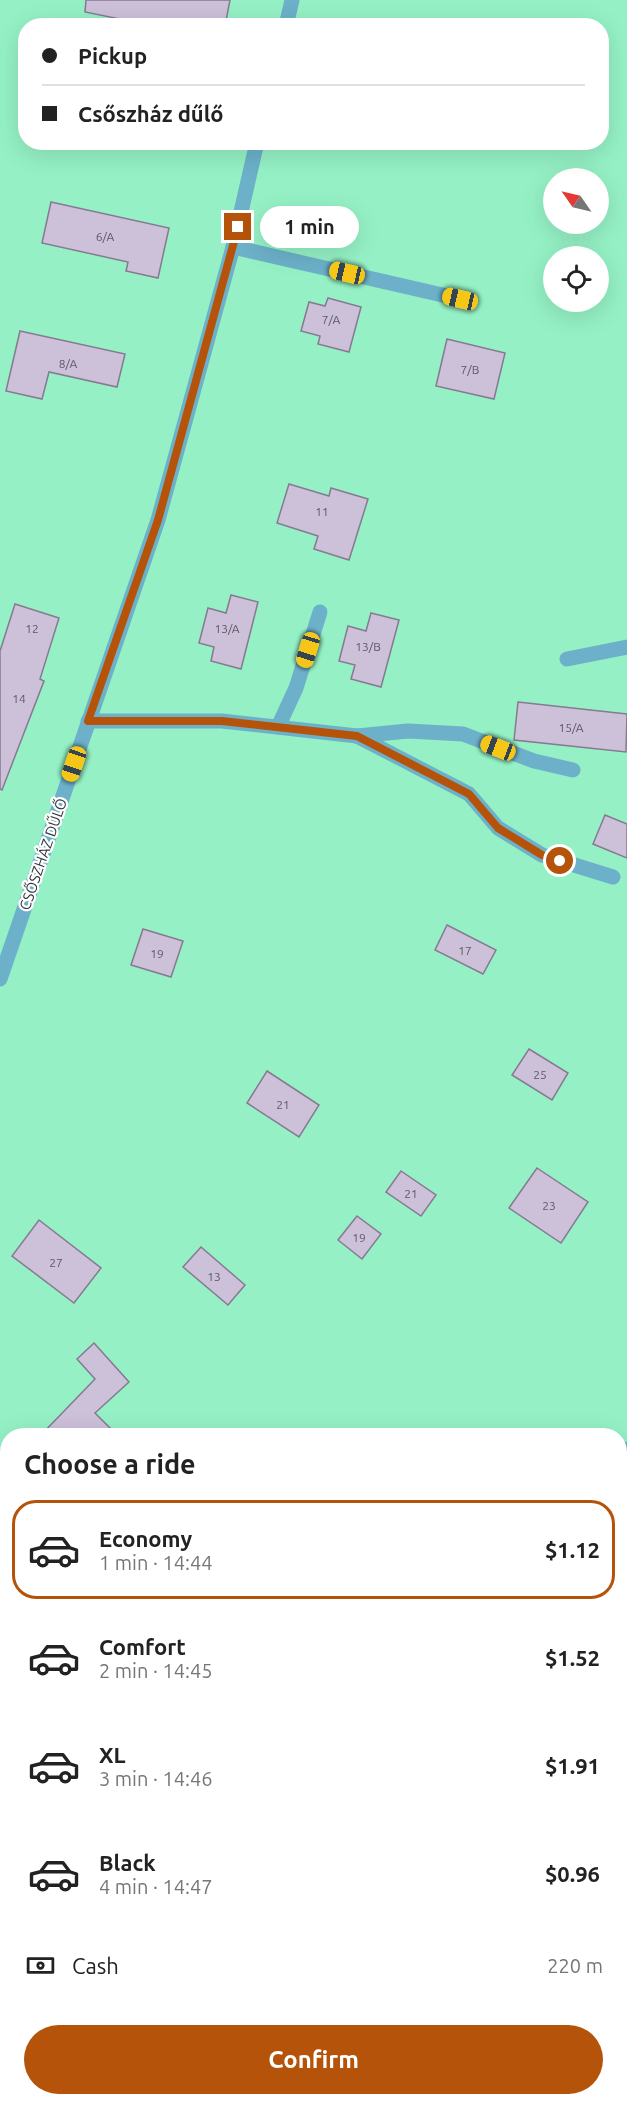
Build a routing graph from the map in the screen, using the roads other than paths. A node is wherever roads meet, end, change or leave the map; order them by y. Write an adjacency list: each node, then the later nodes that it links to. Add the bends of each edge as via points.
1 (292, 0): 2 (street)
2 (288, 18)
3 (255, 150): 4 (street, CSŐSZHÁZ DŰLŐ)
4 (233, 247): 5 (street); 9 (street, CSŐSZHÁZ DŰLŐ, via 158,520)
5 (460, 299)
6 (320, 612): 10 (street, via 296,688)
7 (627, 647): 8 (street)
8 (567, 659)
9 (88, 721): 10 (street, via 222,721); 14 (street, CSŐSZHÁZ DŰLŐ)
10 (278, 727): 11 (street)
11 (357, 736): 12 (street, via 408,731 463,734 534,761); 13 (street, via 469,794 498,828 542,855)
12 (573, 770)
13 (613, 877)
14 (0, 979)

